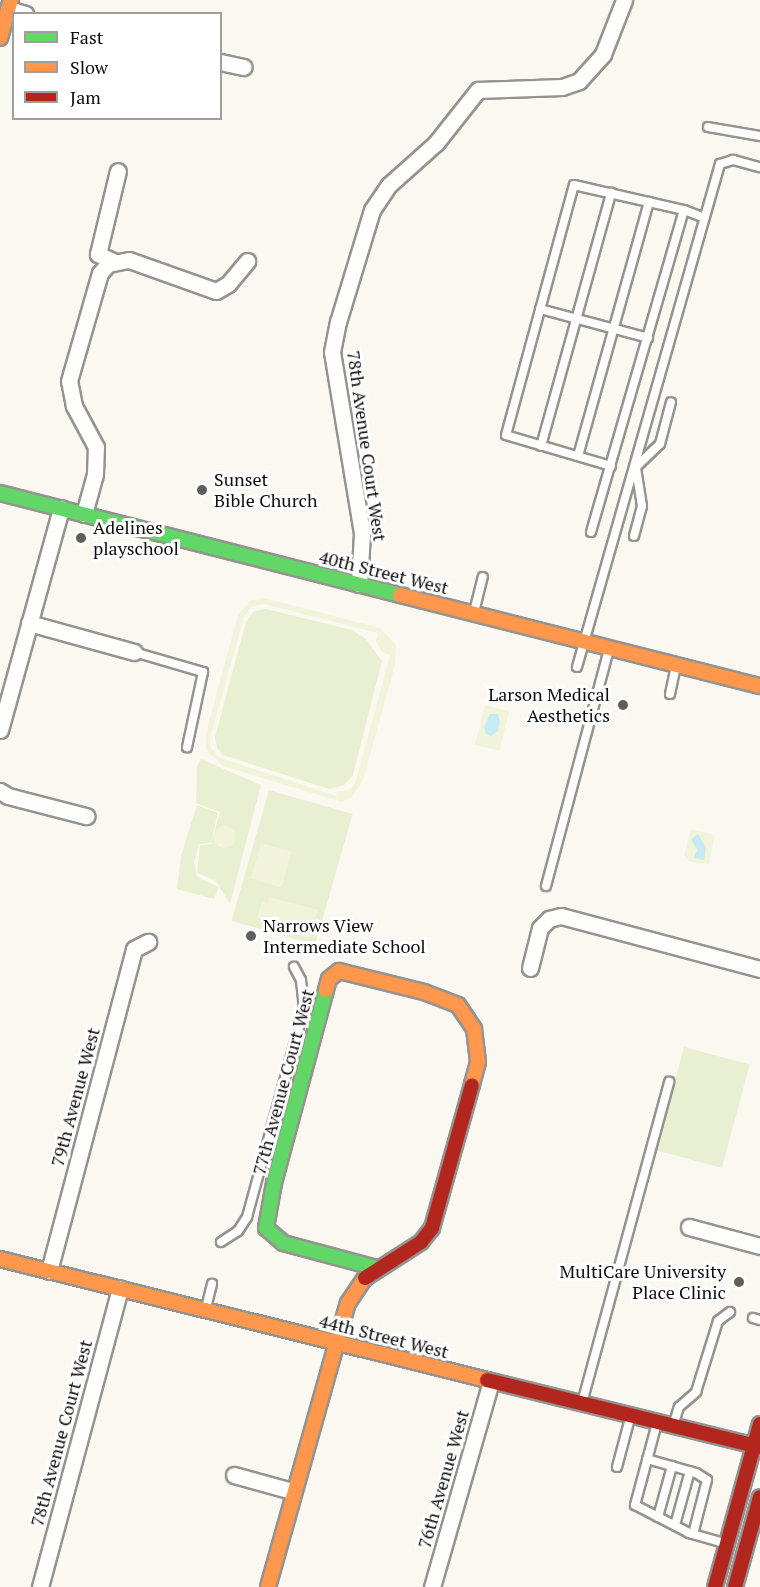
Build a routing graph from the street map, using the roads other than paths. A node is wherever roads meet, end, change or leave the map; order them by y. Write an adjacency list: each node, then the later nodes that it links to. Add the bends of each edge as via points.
1 (624, 0): 31 (street, 78th Avenue Court West, via 606,49 579,81 562,87 478,90 436,143 389,185 372,210 332,352 362,533)
2 (9, 5): 3 (street)
3 (0, 39)
4 (222, 62): 5 (street)
5 (243, 67)
6 (708, 126): 7 (lane)
7 (760, 136)
8 (760, 167): 13 (lane, via 734,160 720,164)
9 (118, 171): 15 (street, via 98,254)
10 (611, 192): 11 (lane); 16 (lane, via 574,184); 17 (lane)
11 (649, 202): 12 (lane); 18 (lane)
12 (684, 210): 13 (lane); 19 (lane)
13 (705, 218): 24 (lane)
14 (247, 261): 15 (street, via 228,284 216,291 129,260)
15 (116, 262): 27 (street, via 100,273 69,381 74,406 96,447 95,474)
16 (540, 309): 17 (lane); 21 (lane, via 506,435)
17 (576, 318): 18 (lane); 21 (lane)
18 (613, 329): 19 (lane); 22 (lane)
19 (648, 338): 23 (lane)
20 (671, 402): 24 (lane, via 660,444)
21 (541, 446): 22 (lane)
22 (578, 456): 23 (lane)
23 (610, 466): 28 (lane)
24 (634, 467): 29 (lane, via 642,506); 34 (lane)
25 (0, 493): 26 (street, 40th Street West)
26 (61, 508): 27 (street, 40th Street West); 33 (street)
27 (84, 514): 31 (street, 40th Street West)
28 (591, 532)
29 (634, 536)
30 (483, 577): 32 (lane)
31 (359, 584): 32 (street, 40th Street West)
32 (474, 613): 34 (street, 40th Street West)
33 (29, 623): 36 (street); 41 (street)
34 (585, 641): 35 (street, 40th Street West); 38 (lane)
35 (610, 648): 37 (street, 40th Street West); 45 (lane)
36 (134, 652): 42 (lane, via 203,672)
37 (677, 665): 39 (street, 40th Street West); 40 (lane)
38 (577, 667)
39 (760, 686)
40 (670, 694)
41 (0, 730)
42 (187, 747)
43 (0, 791): 44 (street)
44 (86, 816)
45 (546, 886)
46 (148, 942): 56 (street, 79th Avenue West, via 134,949)
47 (294, 967): 52 (lane, via 301,980 304,1009 247,1217 238,1231)
48 (530, 968): 49 (street, via 542,926 551,917 565,916)
49 (760, 969)
50 (669, 1082): 63 (lane)
51 (689, 1227): 53 (street)
52 (221, 1242)
53 (760, 1246)
54 (0, 1259): 56 (street, 44th Street West)
55 (376, 1268): 55 (street, 77th Avenue Court West, via 421,1242 432,1228 478,1062 478,1048 468,1015 450,1001 339,971 329,979 274,1183 266,1228 283,1243); 61 (street, 77th Avenue Court West, via 354,1292)
56 (49, 1271): 58 (street, 44th Street West)
57 (212, 1284): 59 (lane)
58 (120, 1289): 59 (street, 44th Street West); 80 (street, 78th Avenue Court West)
59 (205, 1310): 61 (street, 44th Street West)
60 (730, 1312): 67 (lane, via 716,1327 696,1392 679,1407)
61 (336, 1342): 62 (street, 44th Street West); 74 (street, 77th Avenue Court West)
62 (491, 1381): 63 (street, 44th Street West); 82 (street, 76th Avenue West)
63 (582, 1404): 64 (street, 44th Street West)
64 (630, 1416): 65 (street, 44th Street West); 71 (lane)
65 (657, 1423): 67 (street, 44th Street West); 69 (lane)
66 (760, 1424): 68 (street)
67 (672, 1427): 68 (street, 44th Street West)
68 (757, 1447): 79 (street)
69 (647, 1459): 70 (lane); 76 (lane, via 635,1505)
70 (672, 1466): 72 (lane); 76 (lane)
71 (617, 1467)
72 (690, 1471): 77 (lane); 78 (lane, via 707,1480)
73 (234, 1475): 74 (street)
74 (292, 1491): 81 (street, 77th Avenue Court West)
75 (760, 1499): 84 (street)
76 (658, 1517): 77 (lane)
77 (675, 1525): 78 (lane)
78 (693, 1534): 79 (lane)
79 (727, 1544): 83 (street)
80 (40, 1587)
81 (268, 1587)
82 (432, 1587)
83 (716, 1587)
84 (735, 1587)

